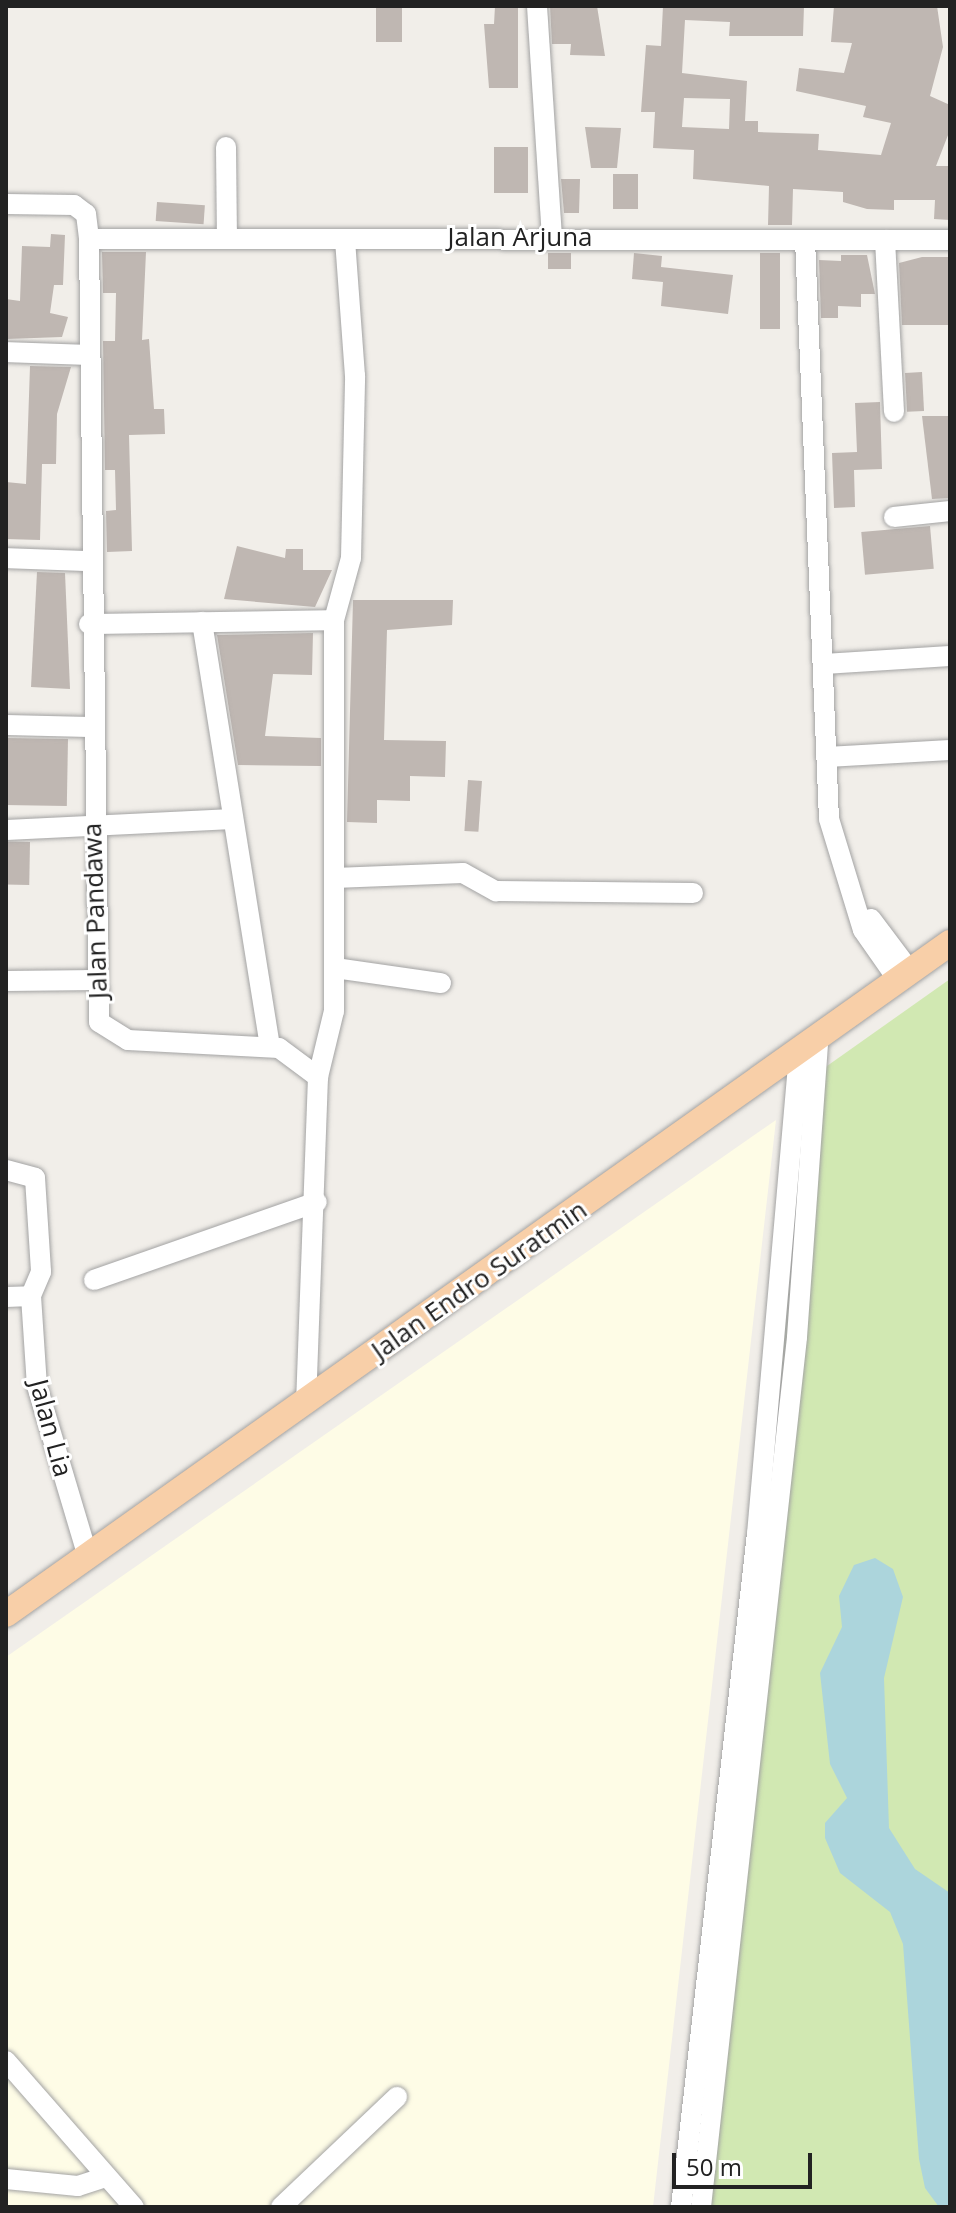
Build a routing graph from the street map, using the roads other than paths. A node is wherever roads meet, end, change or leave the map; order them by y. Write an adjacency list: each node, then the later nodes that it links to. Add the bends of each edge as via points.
1 (537, 6): 4 (street)
2 (226, 147): 6 (street)
3 (6, 204): 5 (street, via 74,205 86,214)
4 (552, 236): 7 (street, Jalan Arjuna); 8 (street, Jalan Arjuna)
5 (89, 239): 6 (street, Jalan Arjuna); 12 (street, Jalan Pandawa)
6 (227, 239): 7 (street, Jalan Arjuna)
7 (345, 239): 18 (street, via 355,376 351,558)
8 (805, 240): 9 (street, Jalan Arjuna); 22 (street)
9 (885, 240): 10 (street, Jalan Arjuna); 13 (street)
10 (950, 240)
11 (6, 352): 12 (street)
12 (87, 355): 17 (street, Jalan Pandawa)
13 (894, 412)
14 (950, 511): 15 (street)
15 (894, 517)
16 (6, 558): 17 (street)
17 (89, 561): 20 (street, Jalan Pandawa)
18 (334, 620): 19 (street); 30 (street)
19 (202, 622): 20 (street); 27 (street)
20 (89, 624): 24 (street, Jalan Pandawa)
21 (950, 656): 22 (street)
22 (824, 664): 26 (street)
23 (6, 725): 24 (street)
24 (90, 727): 28 (street, Jalan Pandawa)
25 (950, 750): 26 (street)
26 (827, 757): 34 (street, via 829,819 854,902)
27 (228, 819): 28 (street); 38 (street)
28 (93, 828): 29 (street); 35 (street, Jalan Pandawa)
29 (6, 830)
30 (334, 878): 31 (street, via 463,873 496,891); 33 (street)
31 (693, 893)
32 (950, 943): 34 (main road, Jalan Endro Suratmin)
33 (335, 968): 37 (street); 40 (street, via 334,1011)
34 (904, 975): 39 (main road, Jalan Endro Suratmin)
35 (98, 980): 36 (street); 38 (street, Jalan Pandawa, via 99,1022 112,1034 147,1043)
36 (6, 981)
37 (441, 983)
38 (270, 1046): 40 (street)
39 (808, 1048): 46 (main road, Jalan Endro Suratmin); 55 (street); 56 (street, via 797,1337)
40 (318, 1077): 42 (street)
41 (6, 1170): 44 (street, Jalan Lia, via 35,1178 41,1272)
42 (317, 1202): 43 (street); 46 (street)
43 (94, 1280)
44 (31, 1296): 45 (street); 47 (street, Jalan Lia, via 37,1386)
45 (6, 1297)
46 (306, 1401): 47 (main road, Jalan Endro Suratmin)
47 (88, 1557): 48 (main road, Jalan Endro Suratmin)
48 (6, 1614)
49 (6, 2061): 51 (street)
50 (397, 2097): 53 (street)
51 (106, 2177): 52 (street, via 78,2186); 54 (street)
52 (6, 2179)
53 (288, 2205)
54 (134, 2207)
55 (681, 2207)
56 (701, 2207)

